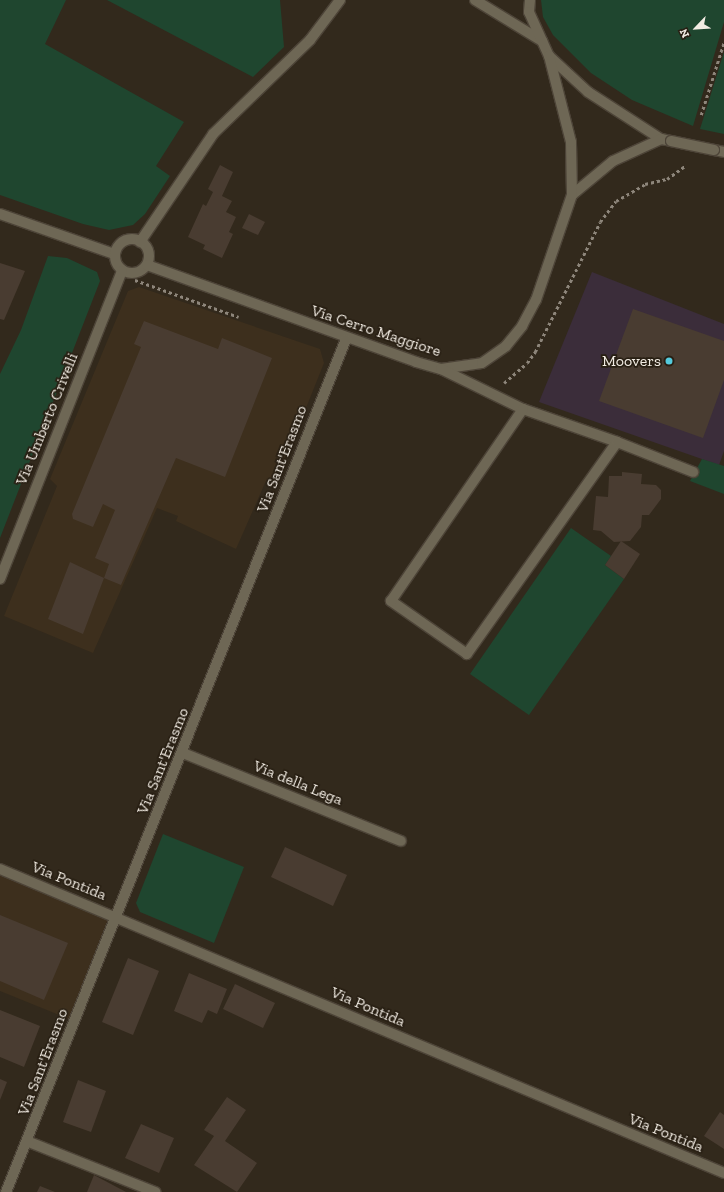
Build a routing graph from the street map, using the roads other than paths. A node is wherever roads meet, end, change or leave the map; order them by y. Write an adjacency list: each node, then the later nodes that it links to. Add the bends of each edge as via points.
1 (340, 0): 10 (street, via 310,40 213,134)
2 (475, 0): 4 (street)
3 (530, 0): 4 (street, via 529,12)
4 (542, 41): 5 (street)
5 (549, 56): 6 (street, via 588,92); 8 (street, Via Cerro Maggiore, via 571,142)
6 (666, 140): 7 (street, bridge); 8 (street, via 613,161)
7 (724, 152)
8 (572, 195): 15 (street, Via Cerro Maggiore, via 536,300 522,326 506,346 482,363)
9 (0, 214): 11 (street)
10 (140, 242): 11 (street, via 124,241); 12 (street, via 149,254)
11 (114, 254): 13 (street, via 116,263)
12 (146, 265): 13 (street, via 133,273); 14 (street, Via Cerro Maggiore)
13 (122, 271): 19 (street, Via Umberto Crivelli)
14 (346, 339): 15 (street, Via Cerro Maggiore); 20 (street, Via Sant'Erasmo)
15 (441, 369): 16 (street)
16 (524, 409): 17 (street); 17 (street, via 391,601 467,654)
17 (617, 442): 18 (street)
18 (693, 472)
19 (0, 579)
20 (184, 753): 21 (street, Via della Lega); 23 (street, Via Sant'Erasmo)
21 (401, 841)
22 (0, 869): 23 (street, Via Pontida)
23 (116, 916): 24 (street, Via Sant'Erasmo); 25 (street, Via Pontida)
24 (28, 1142): 26 (street, Via Sant'Erasmo); 27 (street)
25 (724, 1173)
26 (6, 1192)
27 (155, 1192)

